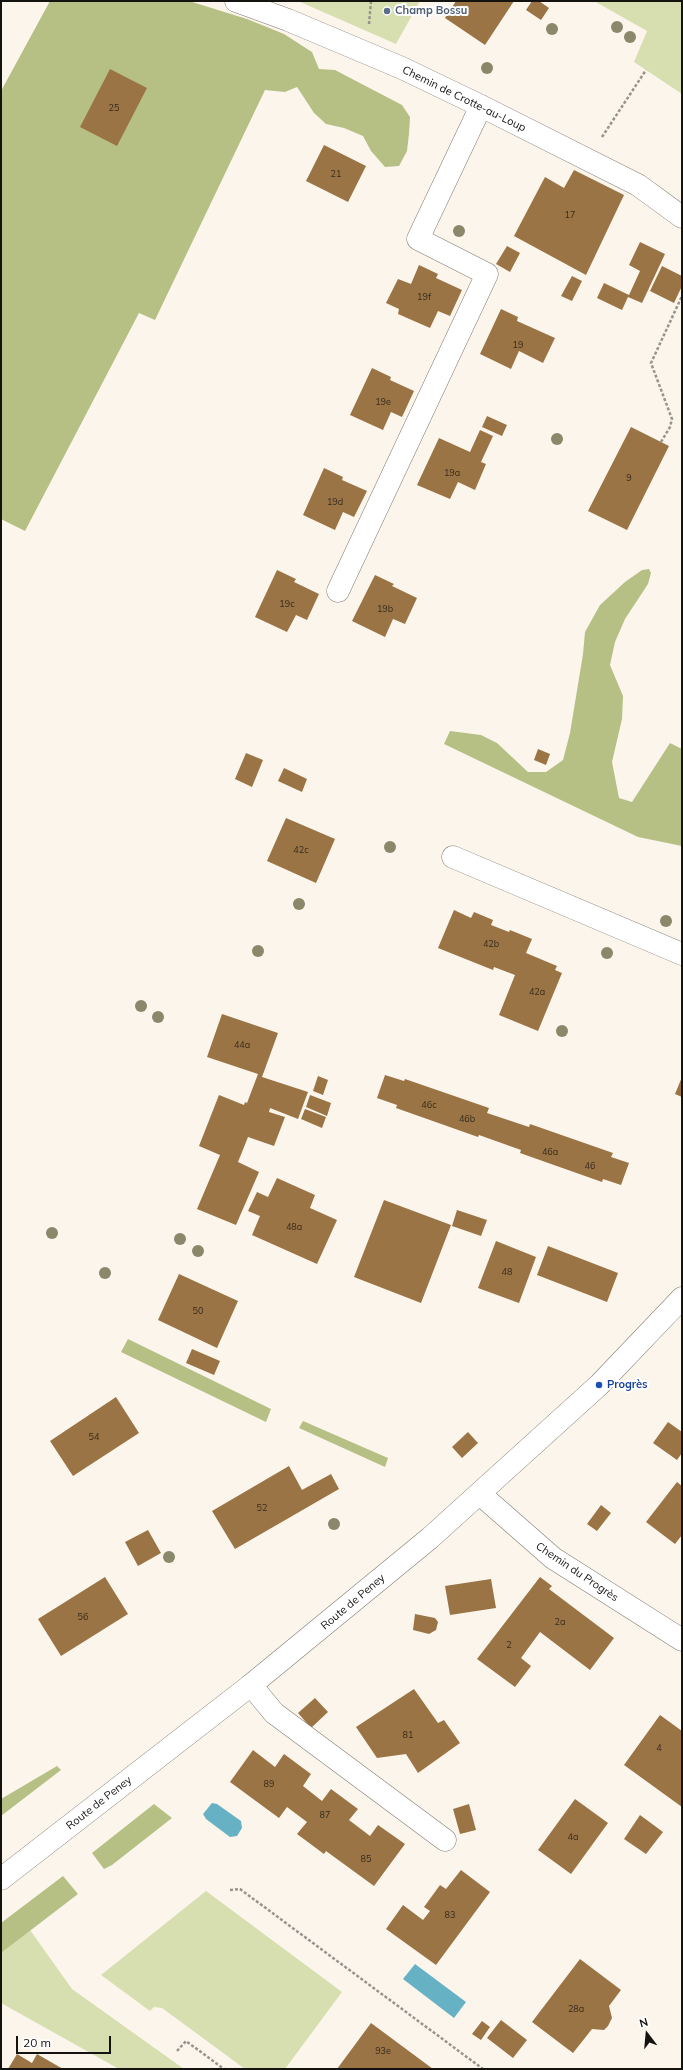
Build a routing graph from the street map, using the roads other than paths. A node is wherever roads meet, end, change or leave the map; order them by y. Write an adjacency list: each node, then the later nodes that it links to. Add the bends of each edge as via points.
1 (236, 1): 2 (street, Chemin de Crotte-au-Loup, via 396,65)
2 (481, 106): 3 (street, Chemin de Crotte-au-Loup, via 638,185); 4 (street, via 418,239 487,274)
3 (682, 217)
4 (338, 591)
5 (453, 857): 6 (street)
6 (682, 954)
7 (682, 1298): 8 (street, Route de Peney, via 599,1385)
8 (480, 1494): 9 (street, Chemin du Progrès, via 553,1558); 10 (street, Route de Peney, via 323,1628)
9 (682, 1640)
10 (251, 1685): 11 (street, via 274,1712); 12 (street, Route de Peney)
11 (445, 1840)
12 (1, 1879)

